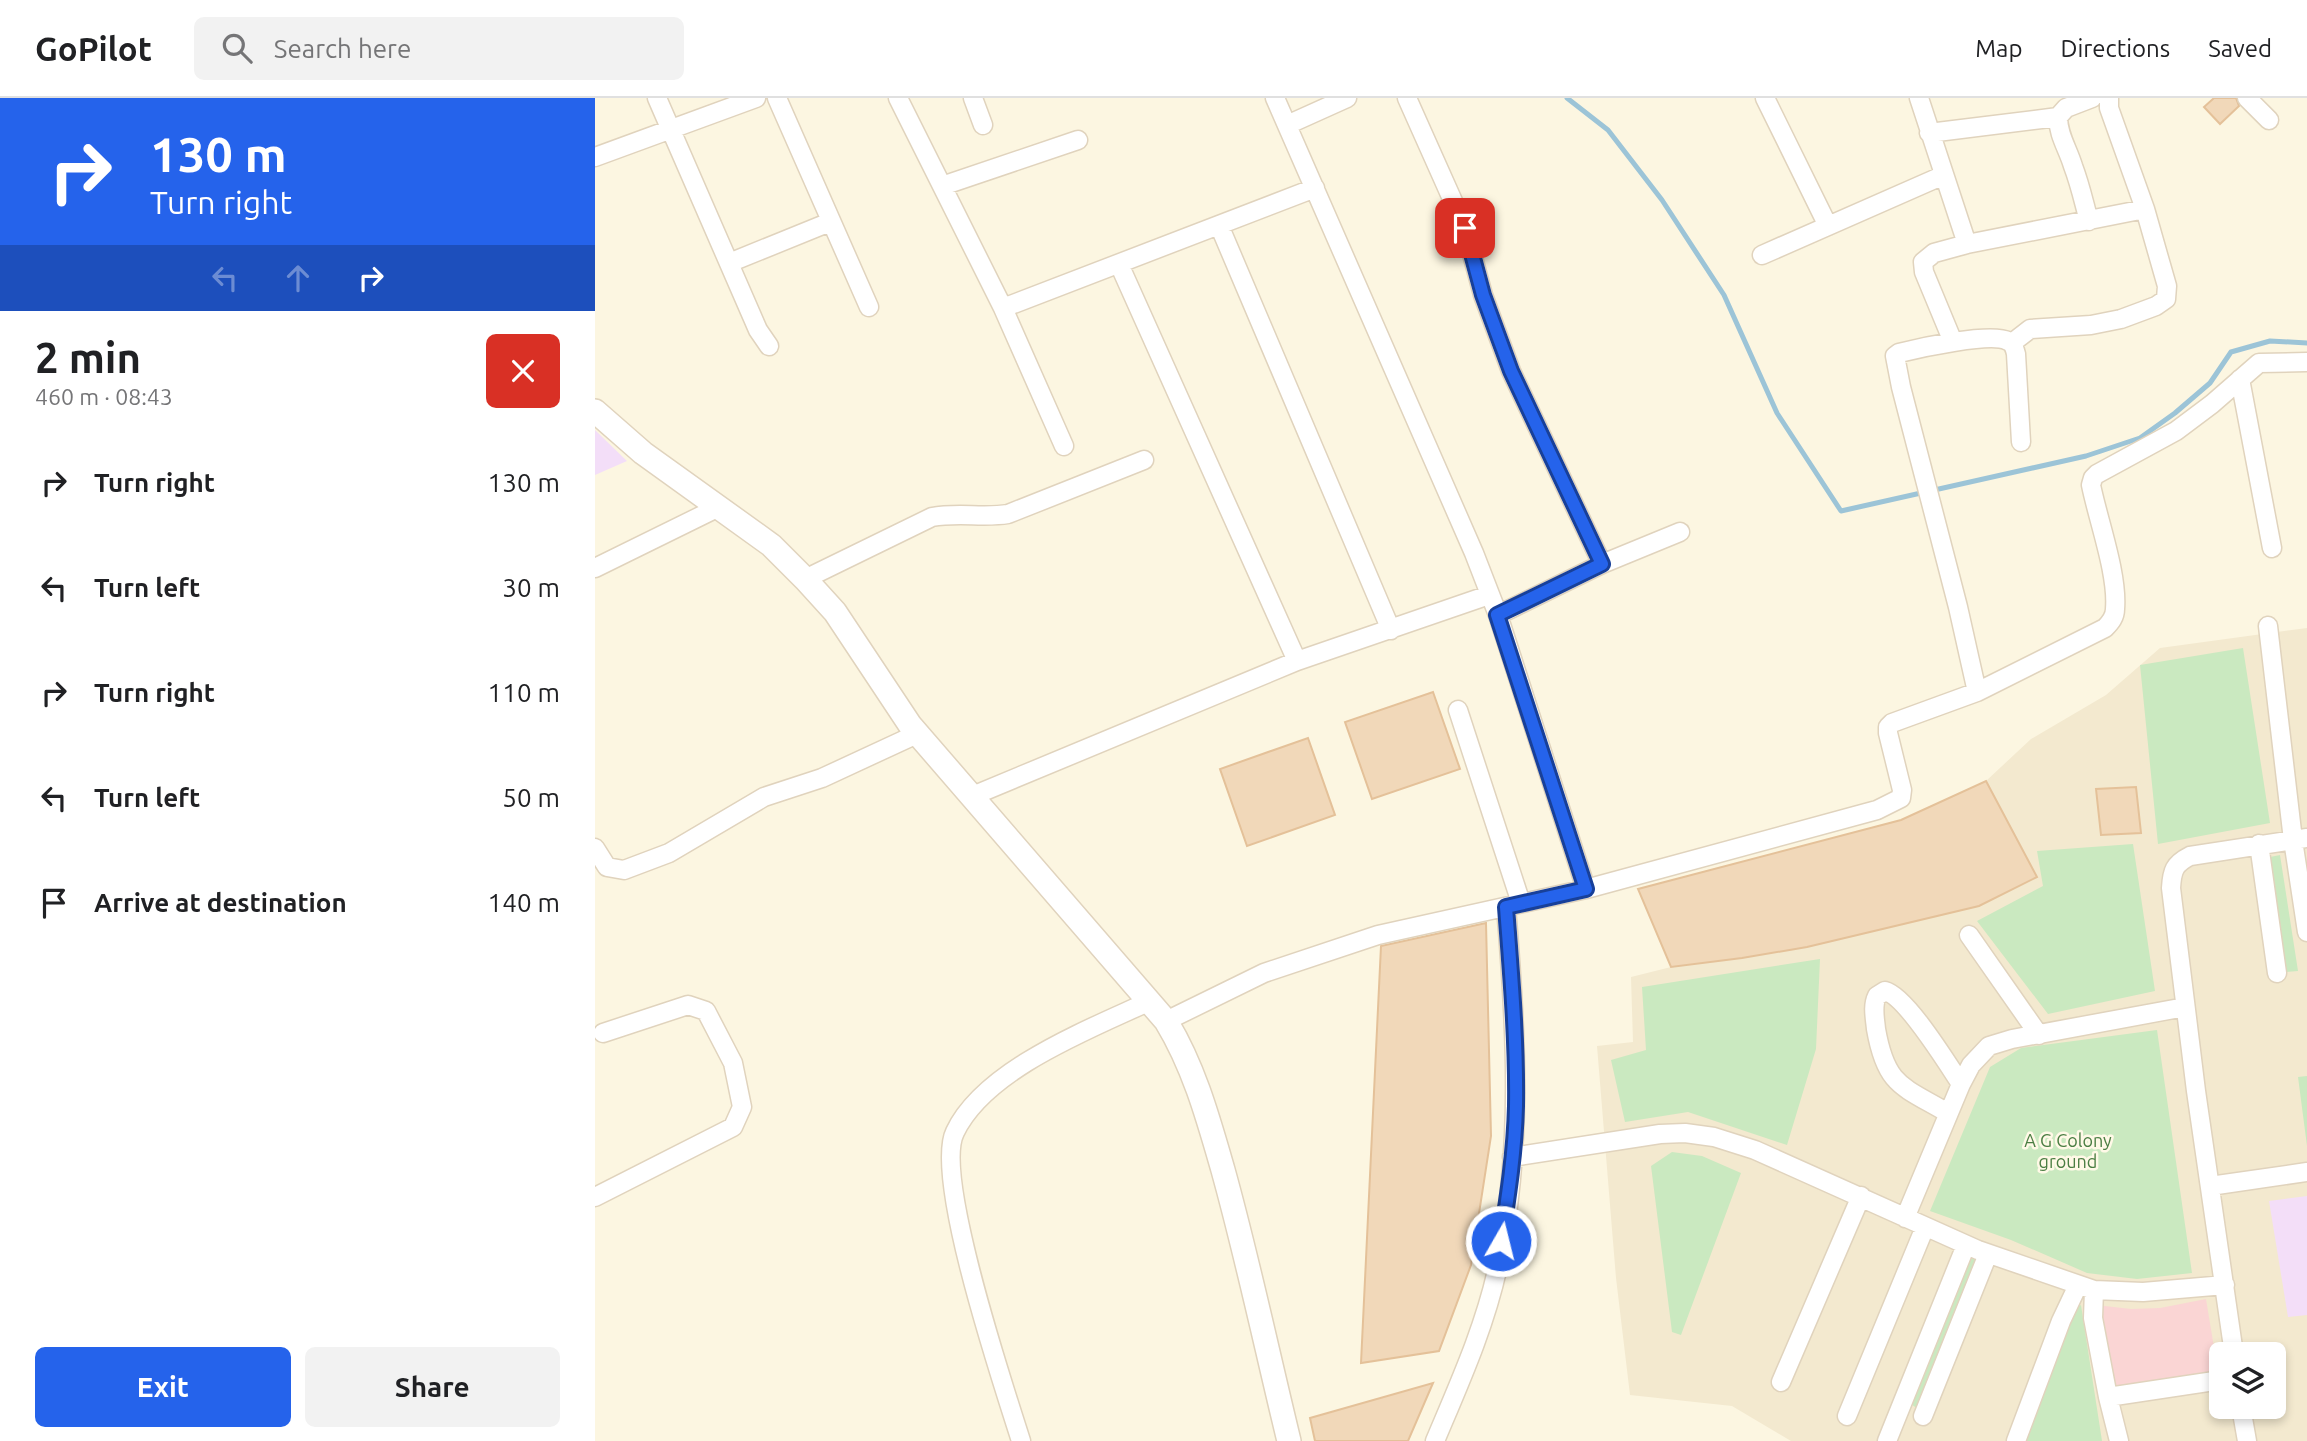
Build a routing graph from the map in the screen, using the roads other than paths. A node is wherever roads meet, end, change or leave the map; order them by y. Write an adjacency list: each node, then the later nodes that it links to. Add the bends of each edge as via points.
1 (657, 98): 18 (street)
2 (756, 98): 18 (street)
3 (777, 98): 27 (street)
4 (898, 98): 23 (street)
5 (973, 98): 16 (street)
6 (1275, 98): 17 (street)
7 (1347, 98): 17 (street)
8 (1407, 98): 48 (street, via 1465,228 1511,371)
9 (1765, 98): 29 (street)
10 (1919, 98): 19 (street)
11 (2092, 98): 14 (street, via 2066,108)
12 (2109, 98): 25 (street)
13 (2248, 98): 15 (street)
14 (2058, 117): 19 (street); 26 (street)
15 (2269, 120)
16 (983, 125)
17 (1287, 125): 24 (street)
18 (670, 130): 21 (street); 32 (street)
19 (1929, 133): 22 (street)
20 (1078, 140): 23 (street)
21 (595, 157)
22 (1944, 176): 29 (street); 30 (street)
23 (942, 186): 35 (street)
24 (1315, 188): 28 (street); 51 (street)
25 (2145, 209): 26 (street); 37 (street, via 2167,286 2166,299 2111,321 2030,329)
26 (2089, 221): 30 (street)
27 (830, 222): 32 (street); 34 (street)
28 (1219, 225): 33 (street); 54 (street)
29 (1828, 226): 31 (street)
30 (1967, 244): 36 (street, via 1934,253 1923,262)
31 (1762, 255)
32 (729, 263): 38 (street)
33 (1119, 264): 35 (street); 55 (street)
34 (869, 307)
35 (1003, 308): 43 (street)
36 (1953, 342): 37 (street, via 2002,339); 56 (street, via 1895,356)
37 (2012, 343): 42 (street)
38 (769, 346)
39 (2307, 362): 40 (street, via 2259,363)
40 (2240, 379): 47 (street); 56 (street, via 2176,431 2092,478 2114,590 2116,608 2111,621)
41 (595, 411): 45 (street, via 643,453)
42 (2021, 442)
43 (1064, 446)
44 (1144, 460): 50 (street, via 1008,514 932,517)
45 (719, 507): 49 (street); 50 (street, via 771,545)
46 (1680, 532): 48 (street)
47 (2272, 548)
48 (1602, 564): 52 (street)
49 (595, 568)
50 (806, 579): 58 (street, via 835,612)
51 (1489, 595): 52 (street); 54 (street)
52 (1497, 615): 63 (street)
53 (2268, 626): 60 (street)
54 (1391, 630): 55 (street)
55 (1297, 661): 59 (street)
56 (1977, 692): 63 (street, via 1888,727 1902,790 1899,801)
57 (1458, 710): 64 (street)
58 (917, 734): 59 (street); 62 (street, via 822,778 764,797 669,853 624,870 607,867)
59 (969, 797): 68 (street)
60 (2300, 839): 61 (street); 65 (street)
61 (2259, 844): 67 (street); 69 (street, via 2190,856 2173,870 2171,888)
62 (595, 848)
63 (1586, 889): 64 (street)
64 (1513, 905): 70 (street, via 1331,950 1265,974); 75 (street, via 1516,1107)
65 (2307, 932)
66 (1969, 935): 72 (street)
67 (2277, 973)
68 (1150, 1001): 70 (street); 93 (street, via 1024,1063 985,1093 953,1135 955,1195 971,1272)
69 (2185, 1007): 72 (street); 77 (street)
70 (1167, 1021): 94 (street, via 1187,1058 1210,1126)
71 (603, 1033): 79 (street, via 688,1005 706,1011 733,1063 742,1107 733,1127)
72 (2039, 1035): 73 (street, via 1989,1046)
73 (1961, 1084): 74 (street); 74 (street, via 1903,1004 1885,990 1877,996 1875,1023 1886,1068 1905,1088)
74 (1948, 1113): 80 (street)
75 (1512, 1157): 78 (street, via 1685,1133 1755,1150); 95 (street, via 1498,1267 1470,1358)
76 (2307, 1172): 77 (street)
77 (2210, 1186): 84 (street)
78 (1861, 1196): 80 (street); 87 (street)
79 (595, 1197)
80 (1905, 1218): 81 (street)
81 (1925, 1227): 82 (street); 90 (street)
82 (1966, 1245): 83 (street); 96 (street)
83 (1988, 1254): 85 (street); 91 (street)
84 (2225, 1285): 85 (street, via 2143,1292); 86 (street)
85 (2086, 1287): 89 (street); 97 (street, via 2061,1321)
86 (2232, 1342)
87 (1781, 1381)
88 (2209, 1382): 89 (street)
89 (2108, 1397): 98 (street)
90 (1847, 1416)
91 (1923, 1416)
92 (2243, 1419): 99 (street)
93 (1021, 1441)
94 (1289, 1441)
95 (1435, 1441)
96 (1887, 1441)
97 (2016, 1441)
98 (2119, 1441)
99 (2247, 1441)

